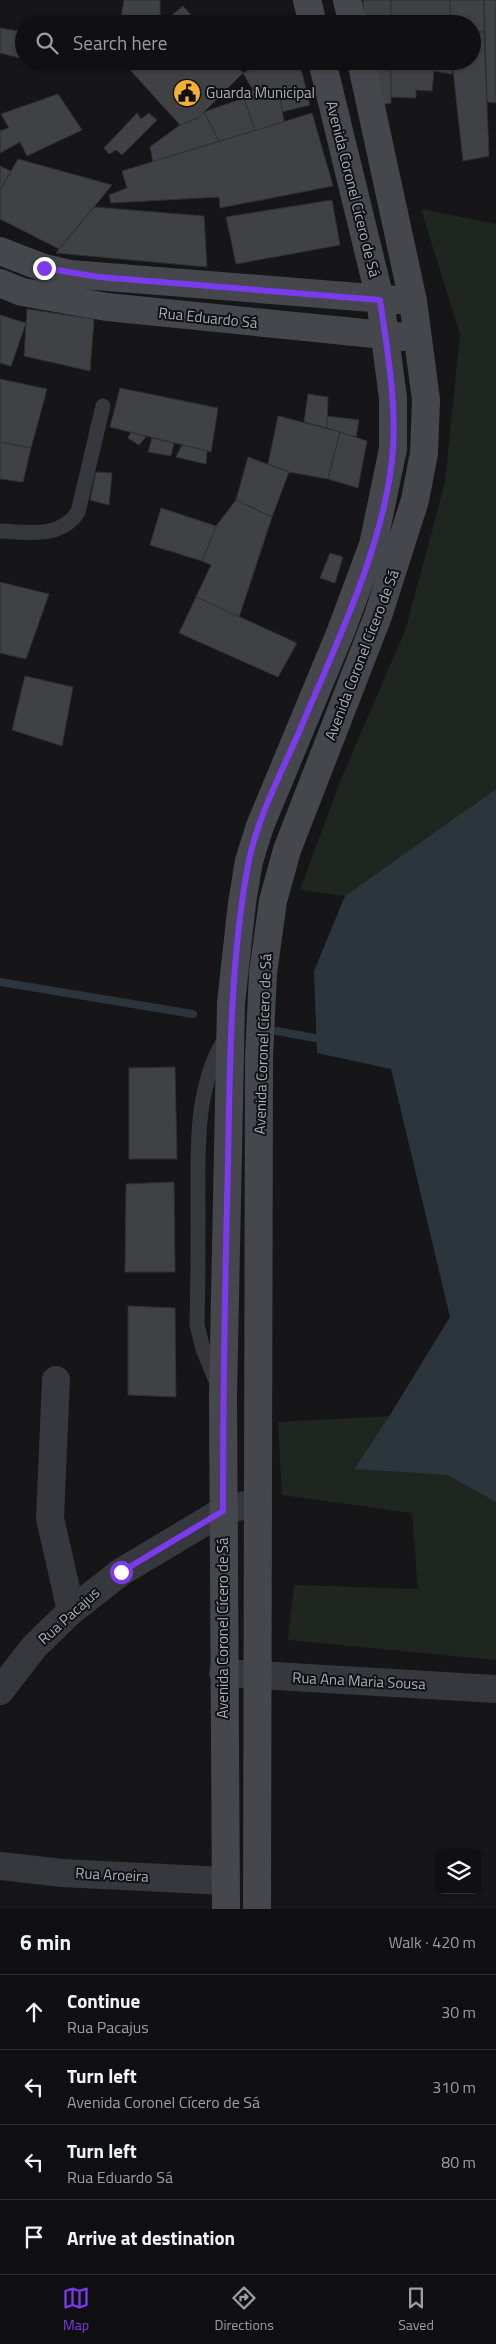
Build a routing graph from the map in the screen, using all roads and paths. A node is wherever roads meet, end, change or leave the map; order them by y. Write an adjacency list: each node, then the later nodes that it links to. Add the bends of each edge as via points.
1 (307, 0): 3 (main road)
2 (347, 0): 4 (main road)
3 (311, 15)
4 (351, 15)
5 (324, 70): 9 (main road, Avenida Coronel Cícero de Sá)
6 (363, 70): 10 (main road, Avenida Coronel Cícero de Sá)
7 (0, 251): 9 (main road, Rua Eduardo Sá, via 44,268 79,275)
8 (0, 283): 11 (main road, Rua Eduardo Sá, via 22,292 107,308)
9 (380, 300): 10 (main road, Rua Eduardo Sá); 11 (main road, Avenida Coronel Cícero de Sá)
10 (413, 301): 12 (main road, Avenida Coronel Cícero de Sá)
11 (386, 336): 12 (main road, Rua Eduardo Sá); 15 (main road, Avenida Coronel Cícero de Sá, via 393,398 393,449)
12 (418, 338): 16 (main road, Avenida Coronel Cícero de Sá, via 426,400 424,453 415,500)
13 (103, 406): 14 (lane, via 78,512 71,521 50,532)
14 (0, 531)
15 (373, 545): 16 (lane); 19 (main road, Avenida Coronel Cícero de Sá, via 249,860 238,939 231,1030)
16 (398, 557): 18 (main road, Avenida Coronel Cícero de Sá, via 287,850 273,901 263,973 259,1058)
17 (56, 1380): 20 (street, via 50,1518)
18 (257, 1502): 19 (street, Rua Pacajus); 22 (main road, Avenida Coronel Cícero de Sá)
19 (223, 1511): 20 (street, Rua Pacajus, via 121,1572); 21 (main road, Avenida Coronel Cícero de Sá)
20 (70, 1611): 24 (street, Rua Pacajus, via 34,1647)
21 (223, 1673): 22 (street, Rua Ana Maria Sousa); 26 (main road, Avenida Coronel Cícero de Sá)
22 (258, 1675): 23 (street, Rua Ana Maria Sousa); 28 (main road, Avenida Coronel Cícero de Sá)
23 (496, 1689)
24 (0, 1691)
25 (0, 1866): 26 (street, Rua Aroeira)
26 (225, 1880): 27 (main road, Avenida Coronel Cícero de Sá)
27 (226, 1909)
28 (257, 1909)

